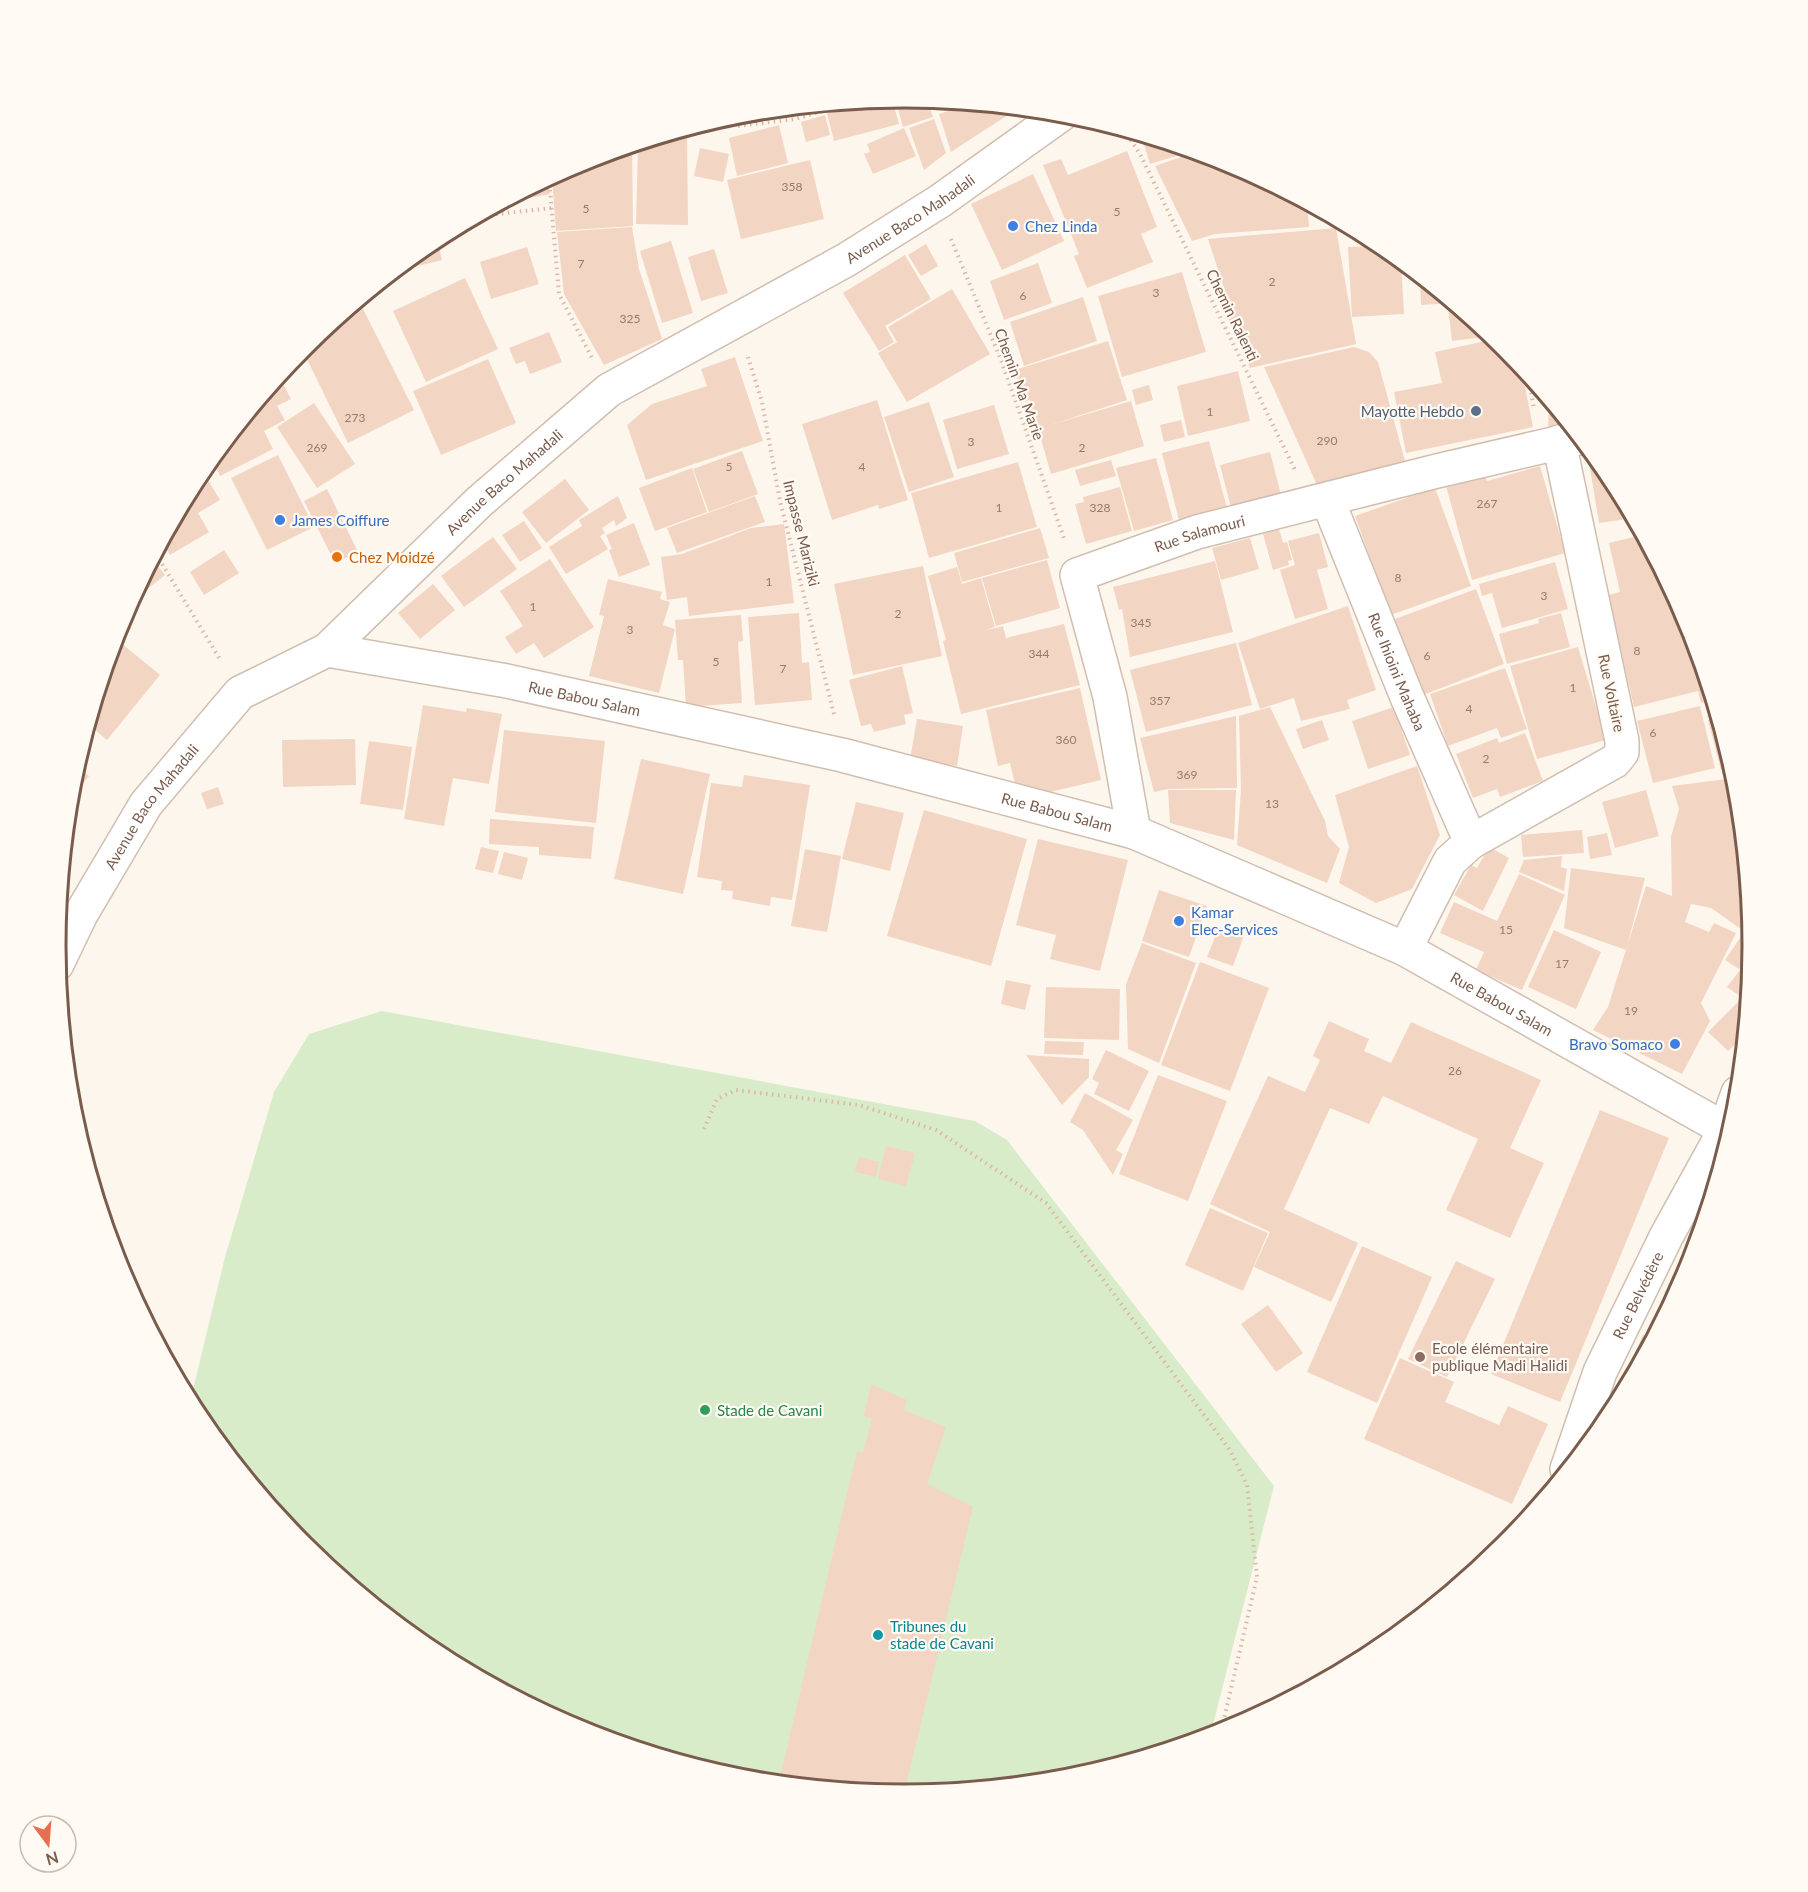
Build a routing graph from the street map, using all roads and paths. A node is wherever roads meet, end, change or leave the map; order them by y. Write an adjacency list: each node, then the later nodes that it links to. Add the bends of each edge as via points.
1 (816, 113): 3 (path)
2 (1051, 121): 6 (street, Avenue Baco Mahadali)
3 (738, 126)
4 (1130, 140): 12 (path, Chemin Ralenti, via 1303,485)
5 (550, 187): 7 (path)
6 (940, 201): 9 (street, Avenue Baco Mahadali, via 846,260); 14 (path, Chemin Ma Marie, via 955,254 1001,360)
7 (552, 207): 8 (path); 10 (path, via 559,294)
8 (497, 214)
9 (736, 319): 10 (street, Avenue Baco Mahadali); 17 (path, Impasse Mariziki, via 762,402 780,501 825,670)
10 (609, 390): 15 (street, Avenue Baco Mahadali, via 479,502)
11 (1569, 440): 12 (street, Rue Salamouri); 19 (street, Rue Voltaire, via 1622,752 1615,761)
12 (1328, 501): 14 (street, Rue Salamouri, via 1197,532); 19 (street, Rue Ihioini Mahaba)
13 (160, 560): 16 (path)
14 (1077, 575): 18 (street, via 1110,697)
15 (327, 650): 16 (street, Avenue Baco Mahadali); 17 (street, Rue Babou Salam, via 507,681)
16 (240, 693): 20 (street, Avenue Baco Mahadali, via 146,804)
17 (842, 755): 18 (street, Rue Babou Salam)
18 (1134, 832): 21 (street, Rue Babou Salam)
19 (1471, 842): 21 (street, Rue Voltaire, via 1450,861)
20 (66, 945)
21 (1405, 949): 22 (street, Rue Babou Salam)
22 (1721, 1128)
23 (704, 1129): 26 (path, via 717,1100 736,1090 859,1106 936,1130 1046,1203 1230,1450 1247,1485 1257,1577)
24 (1716, 1150): 25 (street, Rue Belvédère, via 1667,1235 1600,1372)
25 (1574, 1450)
26 (1224, 1721)

